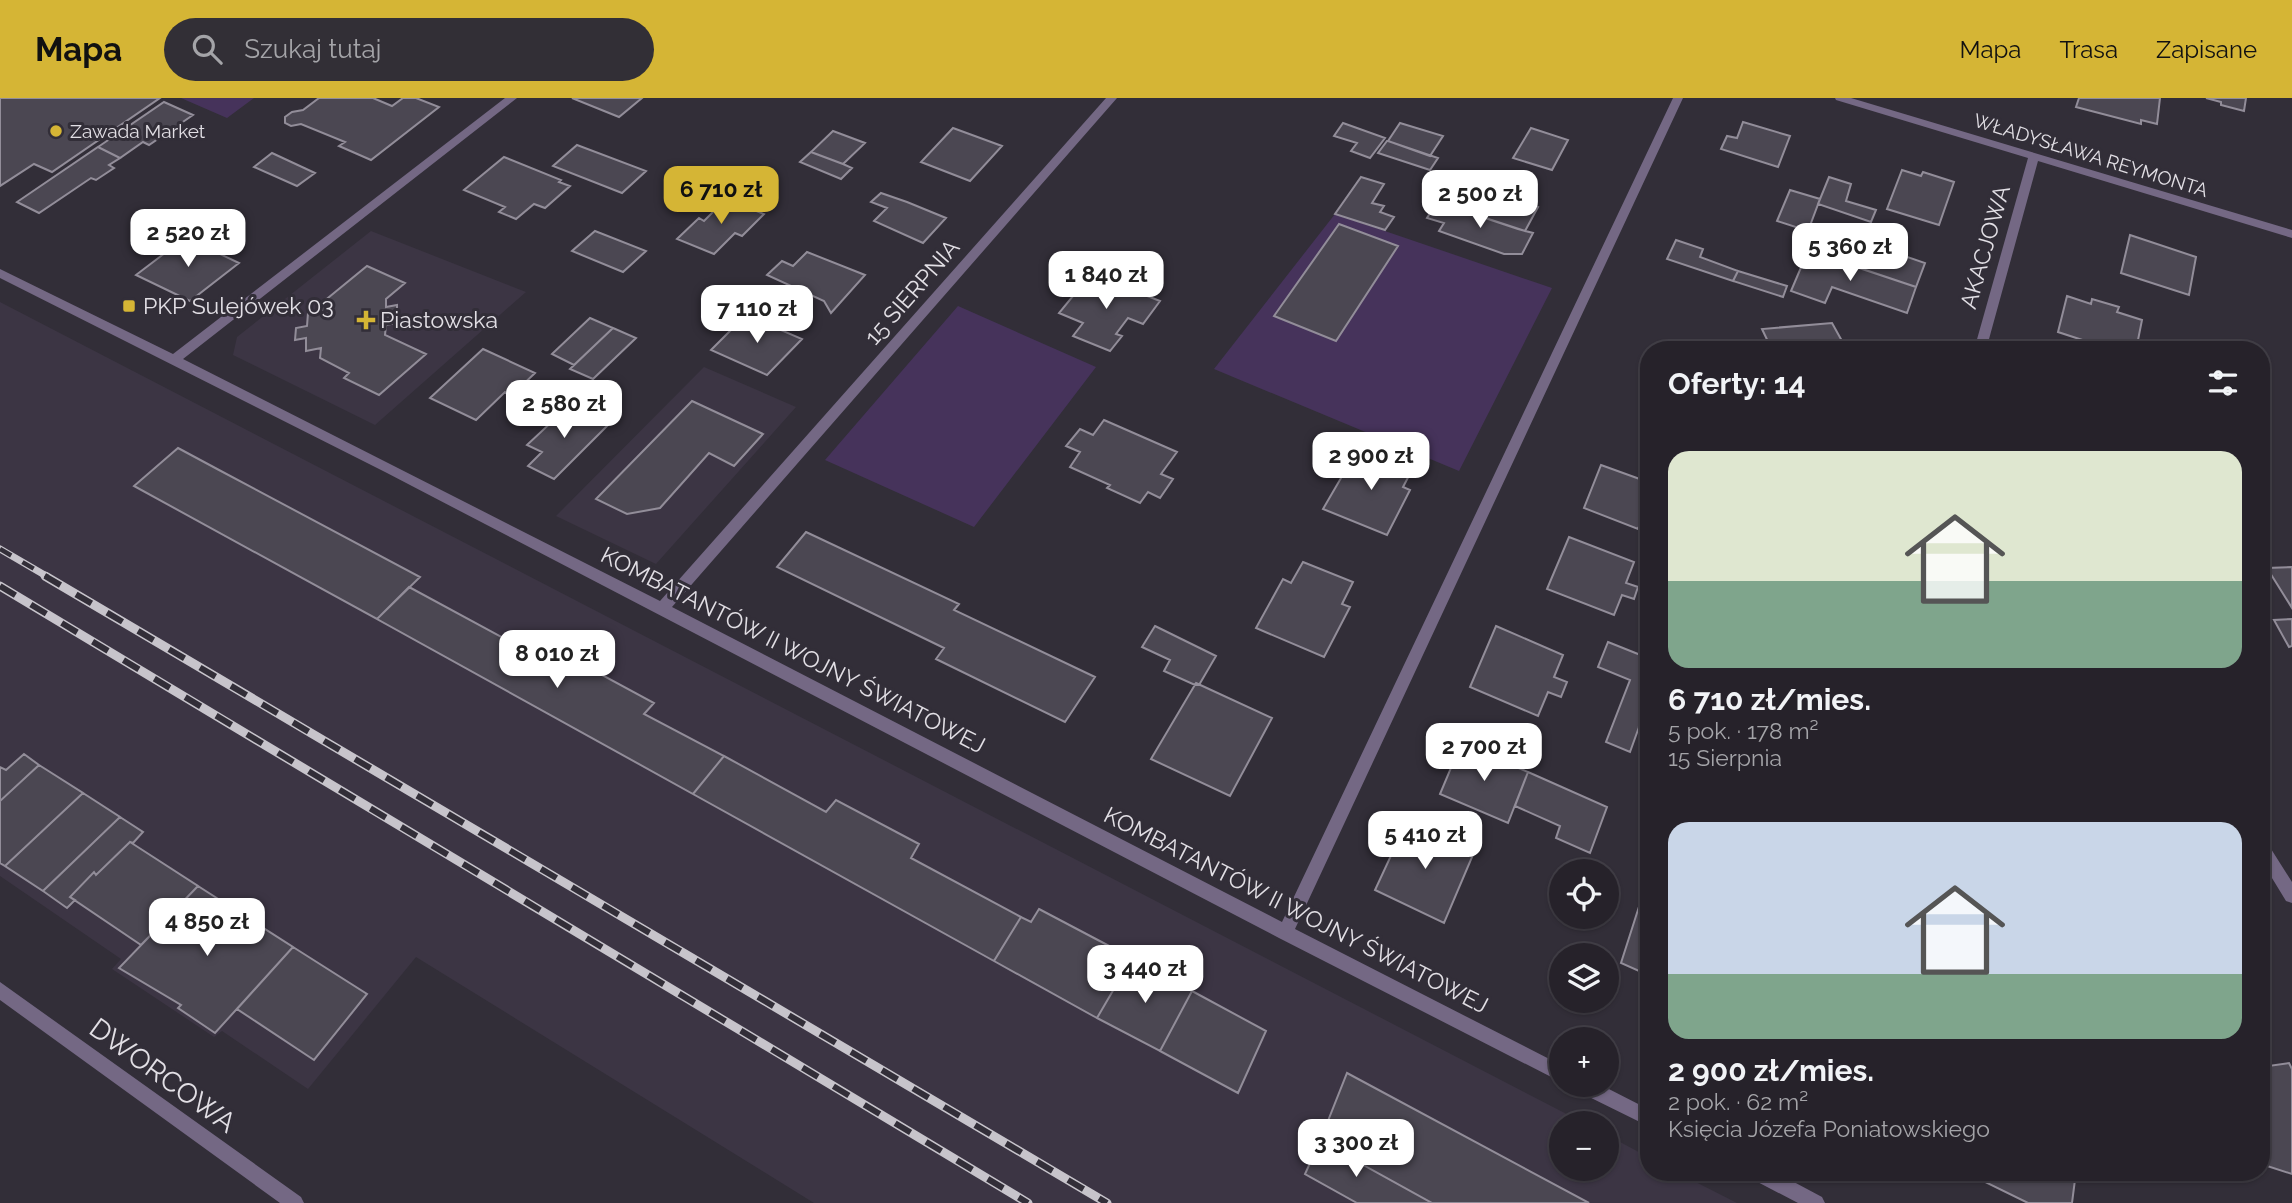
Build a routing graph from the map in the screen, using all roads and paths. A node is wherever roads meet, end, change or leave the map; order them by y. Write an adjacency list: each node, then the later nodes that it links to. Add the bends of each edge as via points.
1 (512, 98): 9 (street)
2 (1112, 98): 10 (street, 15 SIERPNIA)
3 (1678, 98): 14 (street)
4 (1840, 98): 5 (street, WŁADYSŁAWA REYMONTA)
5 (2034, 157): 6 (street, WŁADYSŁAWA REYMONTA); 8 (street, AKACJOWA)
6 (2292, 234)
7 (0, 273): 9 (street, KOMBATANTÓW II WOJNY ŚWIATOWEJ)
8 (1983, 341)
9 (175, 359): 10 (street, KOMBATANTÓW II WOJNY ŚWIATOWEJ)
10 (662, 609): 14 (street, KOMBATANTÓW II WOJNY ŚWIATOWEJ)
11 (2270, 858): 12 (street)
12 (2288, 881): 13 (street)
13 (2292, 896)
14 (1284, 933): 16 (street, KOMBATANTÓW II WOJNY ŚWIATOWEJ)
15 (0, 990): 20 (street, DWORCOWA)
16 (1549, 1068)
17 (1607, 1097): 18 (street)
18 (1640, 1114)
19 (1773, 1181): 21 (street)
20 (295, 1203)
21 (1816, 1203)

